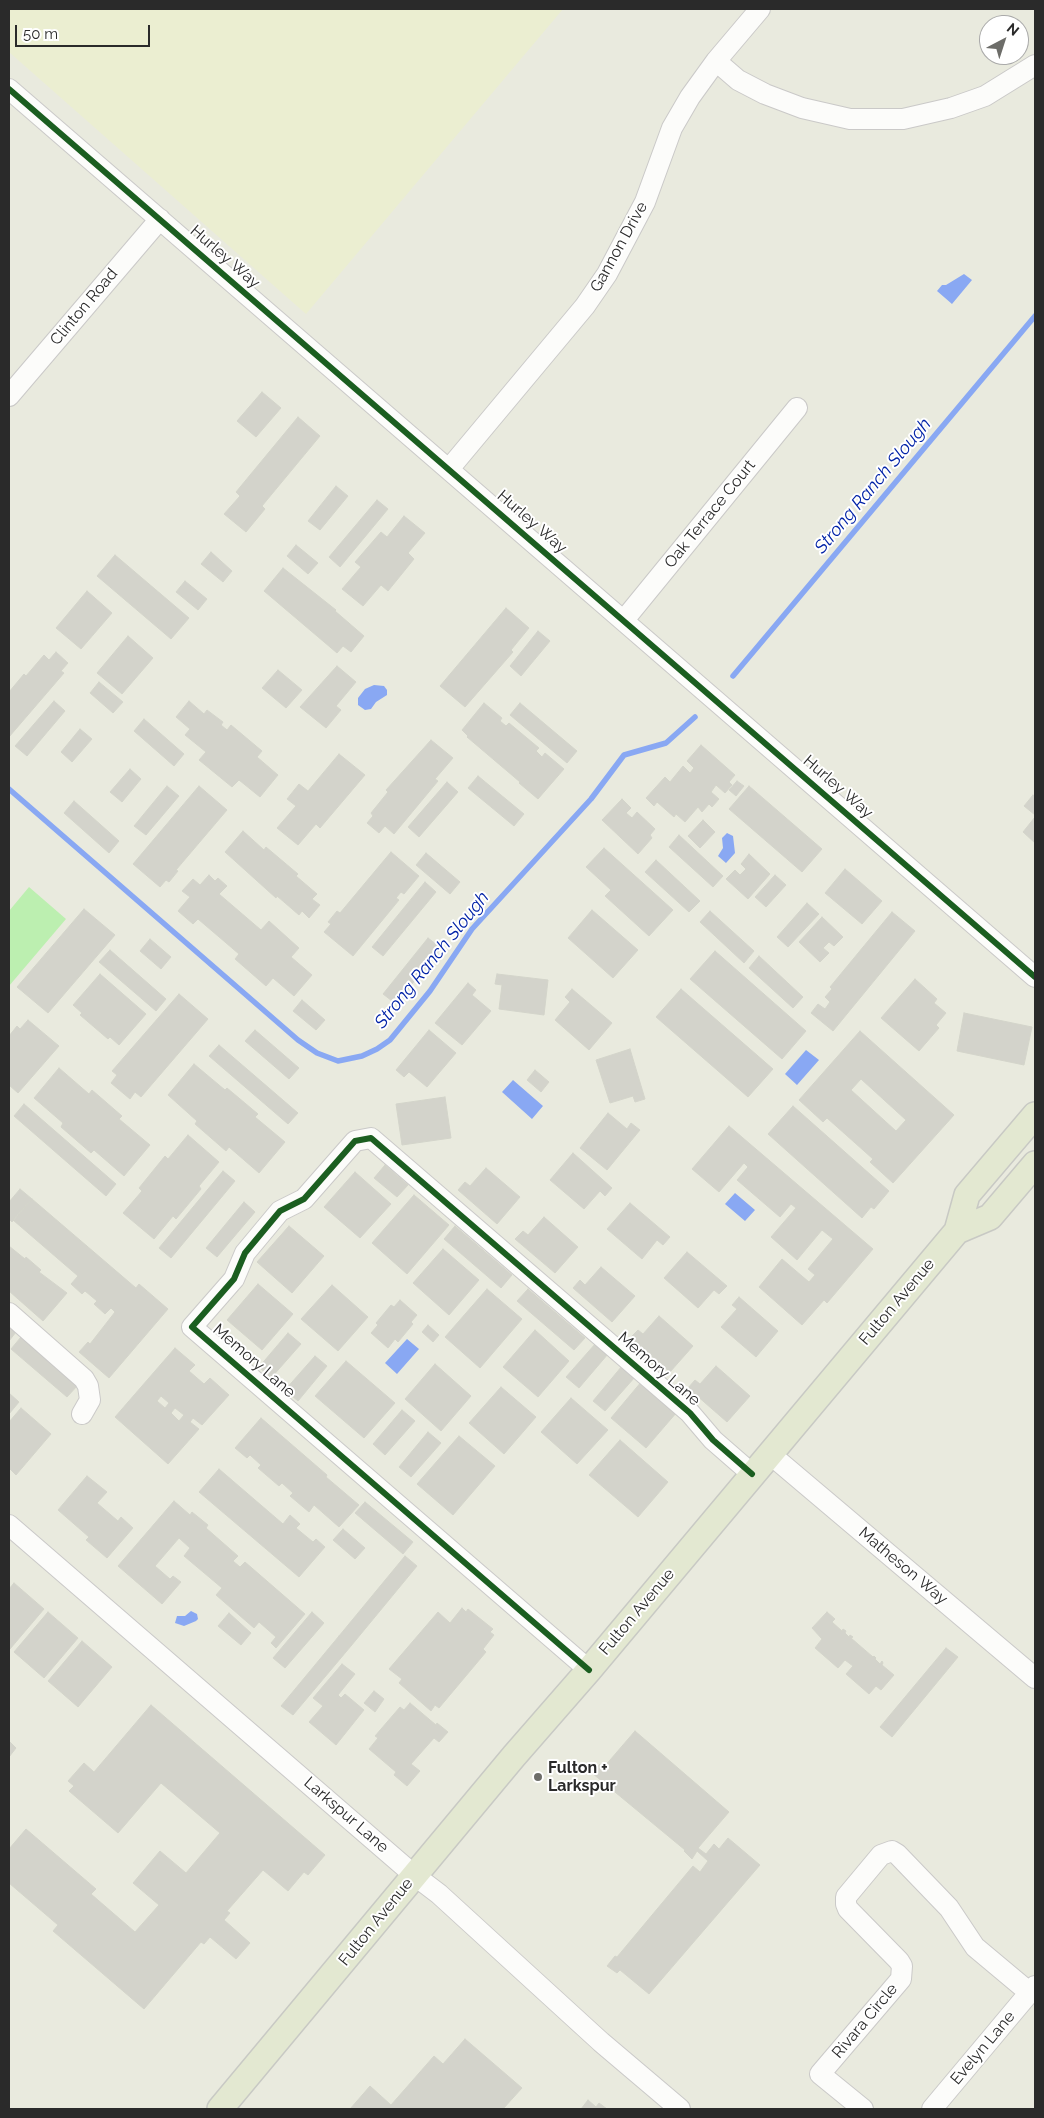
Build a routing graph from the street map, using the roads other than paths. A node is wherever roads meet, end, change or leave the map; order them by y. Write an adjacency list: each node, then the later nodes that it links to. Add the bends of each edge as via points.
1 (760, 9): 2 (street, Gannon Drive)
2 (716, 61): 3 (street, via 738,80 765,94 802,108 850,119 903,119 928,115 985,96); 8 (street, Gannon Drive, via 672,128 645,202 607,274 585,306)
3 (1035, 65)
4 (12, 97): 5 (street, Hurley Way)
5 (160, 218): 6 (street, Clinton Road); 8 (street, Hurley Way)
6 (9, 396)
7 (797, 408): 9 (street, Oak Terrace Court)
8 (449, 469): 9 (street, Hurley Way)
9 (624, 620): 10 (street, Hurley Way)
10 (1035, 977)
11 (1035, 1114): 13 (main road, Fulton Avenue, via 967,1195)
12 (1035, 1164): 13 (main road, Fulton Avenue, via 990,1217)
13 (957, 1231): 16 (main road, Fulton Avenue)
14 (9, 1313): 15 (street, via 84,1379 90,1400)
15 (82, 1414)
16 (770, 1454): 17 (main road, Fulton Avenue); 20 (street, Matheson Way)
17 (752, 1474): 19 (main road, Fulton Avenue); 19 (street, Memory Lane, via 713,1440 690,1413 371,1138 355,1140 304,1199 280,1211 245,1253 234,1279 192,1327)
18 (9, 1525): 21 (street, Larkspur Lane)
19 (589, 1670): 21 (main road, Fulton Avenue)
20 (1035, 1678)
21 (414, 1875): 23 (main road, Fulton Avenue); 24 (street, Larkspur Lane, via 439,1894 600,2042)
22 (1033, 1990): 25 (street, Rivara Circle, via 975,1947 949,1908 897,1854 892,1851 881,1855 846,1898 846,1904 902,1966 901,1979 820,2074); 26 (street, Evelyn Lane)
23 (220, 2109)
24 (680, 2109)
25 (863, 2109)
26 (932, 2109)

